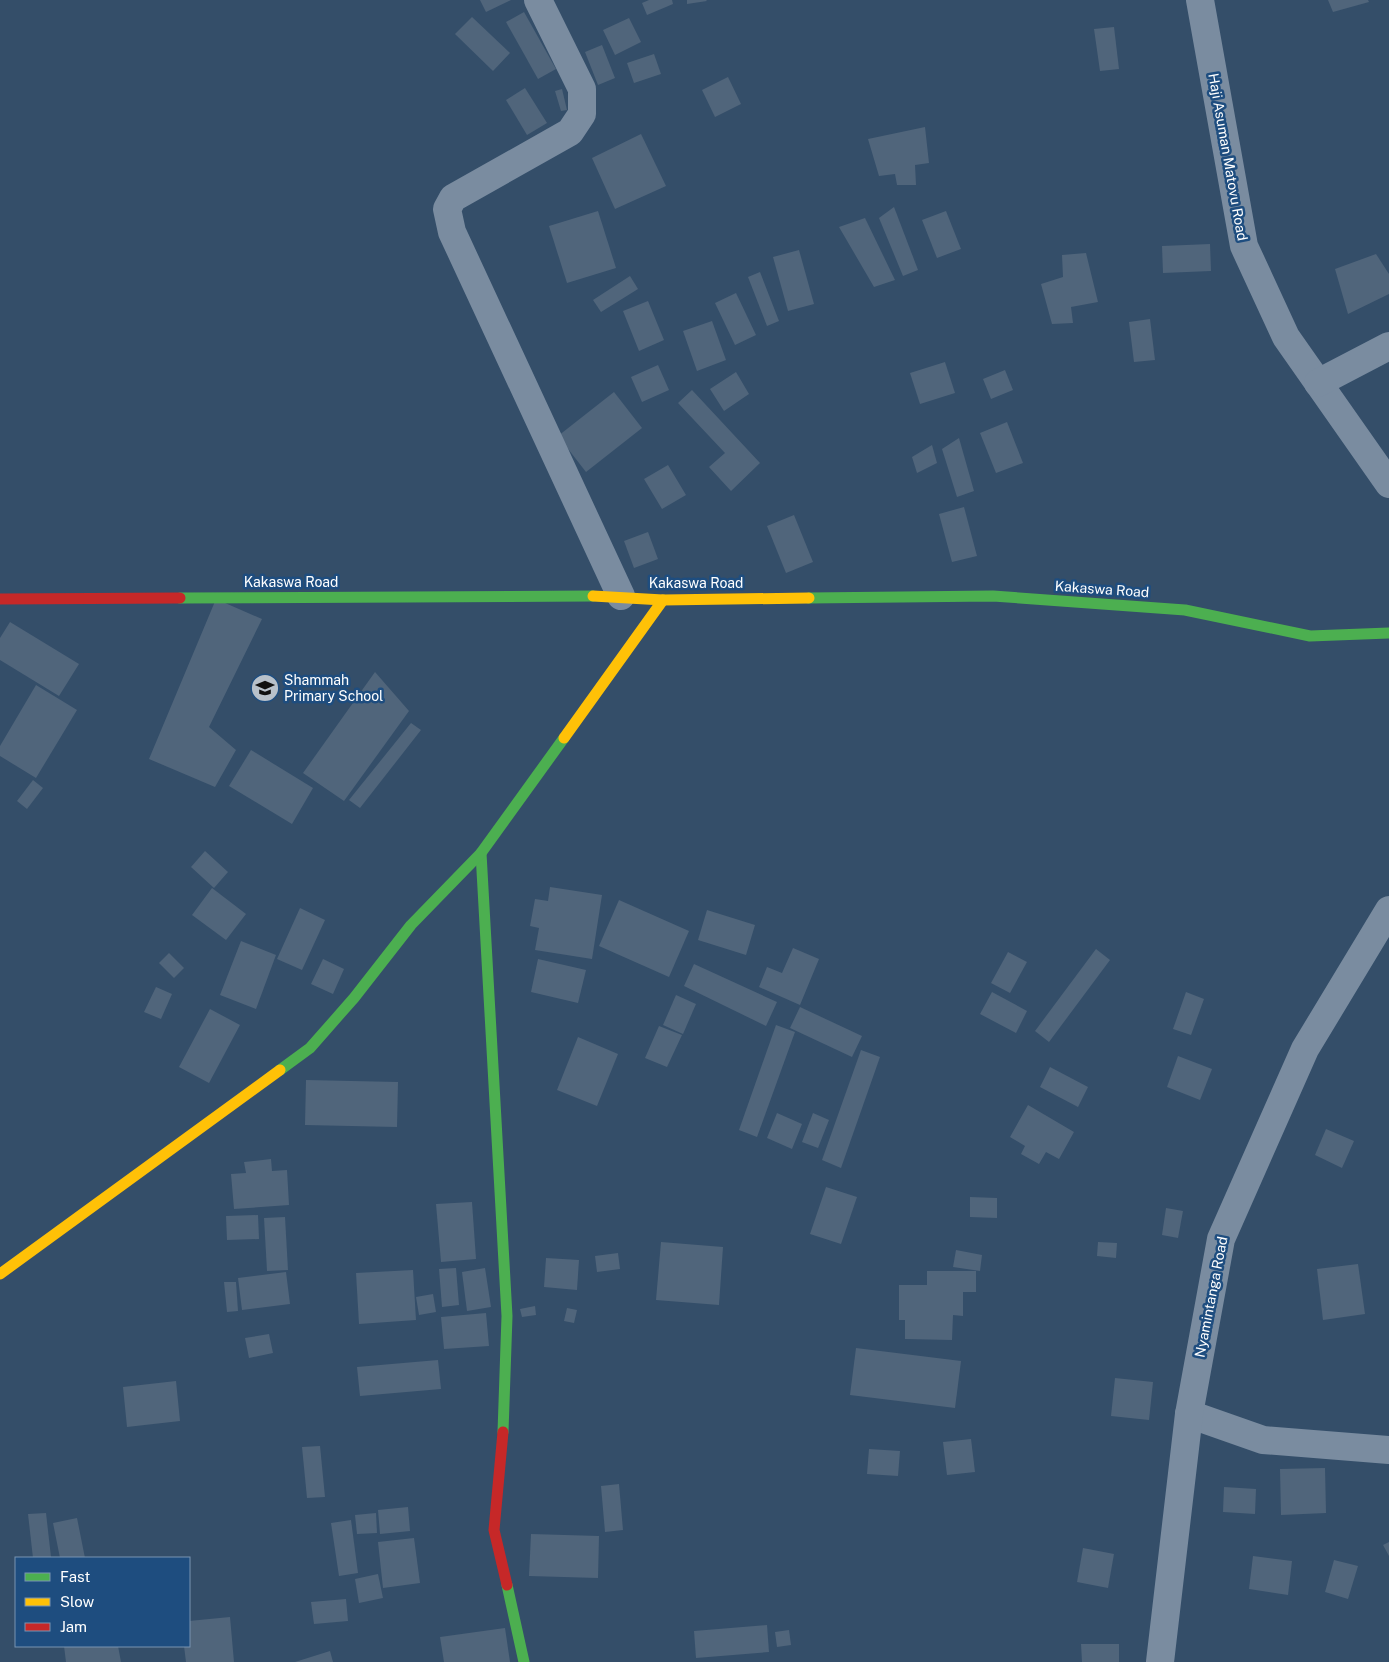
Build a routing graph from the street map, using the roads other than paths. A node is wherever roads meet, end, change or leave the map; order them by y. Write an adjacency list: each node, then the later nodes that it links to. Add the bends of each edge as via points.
1 (538, 0): 6 (street, via 582,89 582,114 570,132 453,198 447,209 452,232)
2 (1200, 0): 4 (street, Haji Asuman Matovu Road, via 1244,246 1286,337)
3 (1389, 346): 4 (street)
4 (1318, 383): 5 (street, Haji Asuman Matovu Road)
5 (1389, 484)
6 (621, 596): 7 (street, Kakaswa Road); 8 (street, Kakaswa Road)
7 (0, 599)
8 (663, 600): 9 (street, Kakaswa Road, via 993,596 1186,610 1310,636); 10 (street)
9 (1389, 634)
10 (481, 853): 12 (street, via 411,925 310,1048); 15 (street, via 507,1316 505,1410 494,1530)
11 (1389, 910): 13 (street, Nyamintanga Road, via 1305,1049 1221,1239)
12 (0, 1274)
13 (1189, 1414): 14 (street, via 1263,1440); 16 (street, Nyamintanga Road)
14 (1389, 1450)
15 (524, 1662)
16 (1160, 1662)

